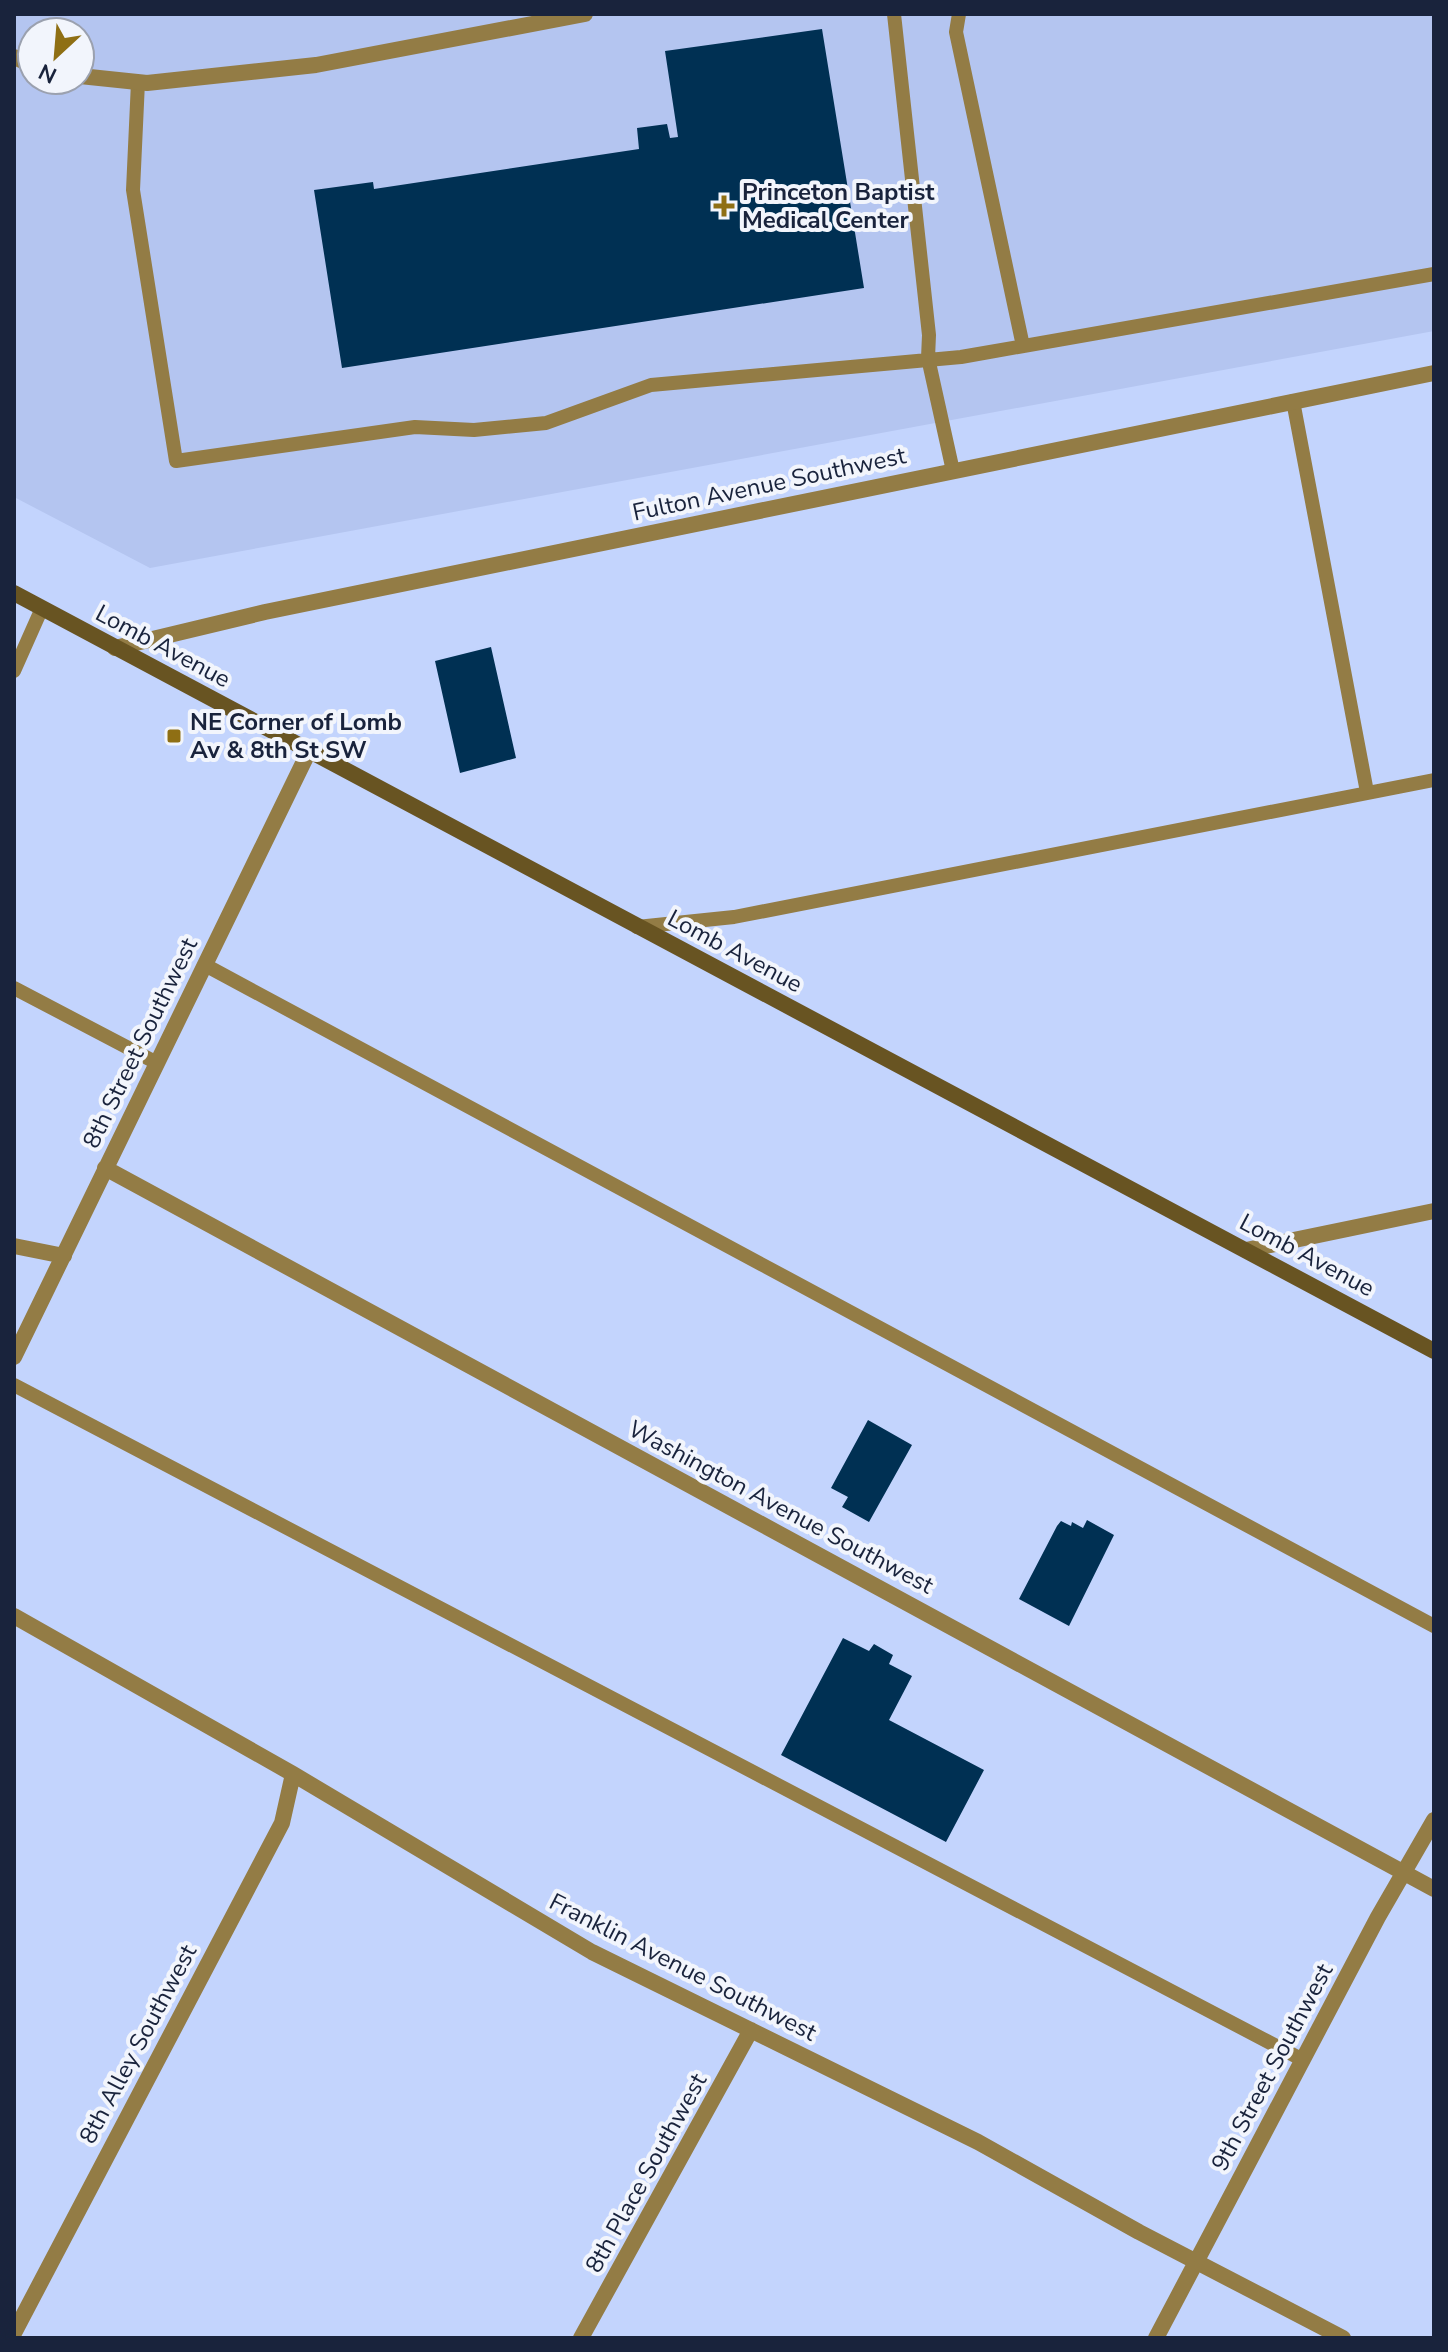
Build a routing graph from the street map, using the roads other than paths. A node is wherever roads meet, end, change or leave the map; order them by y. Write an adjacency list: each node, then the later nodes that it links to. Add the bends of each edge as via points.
1 (585, 14): 5 (street, via 316,65)
2 (894, 14): 8 (lane)
3 (959, 14): 7 (lane, via 956,32)
4 (96, 78): 5 (street)
5 (138, 82): 8 (lane, via 133,190 176,461 415,427 474,430 546,423 651,385)
6 (1434, 274): 7 (lane)
7 (1023, 346): 8 (lane)
8 (928, 358): 11 (lane)
9 (1434, 373): 10 (street, Fulton Avenue Southwest)
10 (1293, 401): 11 (street, Fulton Avenue Southwest); 18 (lane)
11 (953, 471): 14 (street, Fulton Avenue Southwest, via 265,612)
12 (14, 593): 13 (main road, Lomb Avenue)
13 (42, 608): 14 (main road, Lomb Avenue); 15 (lane)
14 (115, 648): 16 (main road, Lomb Avenue)
15 (14, 671)
16 (309, 751): 19 (main road, Lomb Avenue); 20 (street, 8th Street Southwest)
17 (1434, 780): 18 (lane)
18 (1367, 792): 19 (lane, via 734,917)
19 (637, 927): 26 (main road, Lomb Avenue)
20 (205, 965): 22 (street, 8th Street Southwest); 32 (lane)
21 (14, 988): 22 (lane)
22 (157, 1063): 23 (street, 8th Street Southwest)
23 (105, 1168): 27 (street, 8th Street Southwest); 35 (street, Washington Avenue Southwest)
24 (1434, 1211): 26 (street)
25 (14, 1246): 27 (street)
26 (1246, 1250): 28 (main road, Lomb Avenue)
27 (64, 1256): 29 (street, 8th Street Southwest)
28 (1434, 1351)
29 (14, 1357)
30 (14, 1385): 38 (lane)
31 (14, 1616): 33 (street, Franklin Avenue Southwest)
32 (1434, 1626)
33 (293, 1774): 37 (street, Franklin Avenue Southwest, via 592,1952); 40 (street, 8th Alley Southwest, via 282,1823)
34 (1434, 1820): 35 (street, 9th Street Southwest)
35 (1405, 1872): 36 (street, Washington Avenue Southwest); 38 (street, 9th Street Southwest)
36 (1434, 1889)
37 (751, 2030): 39 (street, Franklin Avenue Southwest, via 978,2142); 41 (street, 8th Place Southwest)
38 (1303, 2060): 39 (street, 9th Street Southwest)
39 (1197, 2262): 42 (street, 9th Street Southwest); 43 (street, Franklin Avenue Southwest)
40 (14, 2333)
41 (581, 2338)
42 (1156, 2338)
43 (1343, 2338)

